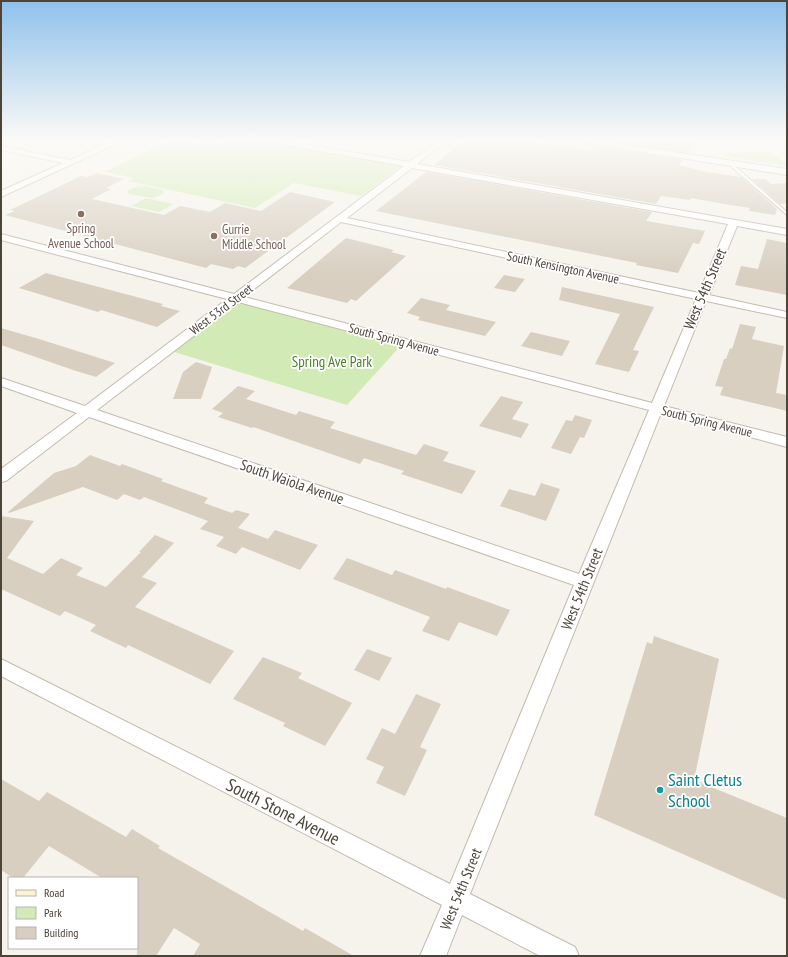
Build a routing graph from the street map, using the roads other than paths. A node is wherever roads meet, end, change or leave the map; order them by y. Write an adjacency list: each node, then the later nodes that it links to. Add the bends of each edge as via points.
1 (19, 186): 5 (street)
2 (383, 186): 9 (street, West 53rd Street)
3 (529, 186): 10 (street)
4 (754, 186): 7 (lane)
5 (1, 194)
6 (787, 206): 7 (lane)
7 (778, 207): 8 (lane)
8 (787, 214)
9 (339, 219): 13 (street, South Kensington Avenue); 14 (street, West 53rd Street)
10 (733, 223): 11 (street); 13 (street, West 54th Street)
11 (787, 232)
12 (1, 237): 14 (street, South Spring Avenue)
13 (701, 296): 15 (street, South Kensington Avenue); 17 (street, West 54th Street)
14 (236, 298): 17 (street, South Spring Avenue); 18 (street, West 53rd Street)
15 (787, 314)
16 (1, 382): 18 (street, South Waiola Avenue)
17 (656, 408): 19 (street, South Spring Avenue); 21 (street, West 54th Street)
18 (86, 411): 20 (street, West 53rd Street); 21 (street, South Waiola Avenue)
19 (787, 442)
20 (1, 477)
21 (584, 582): 23 (street, West 54th Street)
22 (1, 667): 23 (street, South Stone Avenue)
23 (456, 900): 24 (street, West 54th Street); 25 (street, South Stone Avenue)
24 (433, 956)
25 (566, 956)

